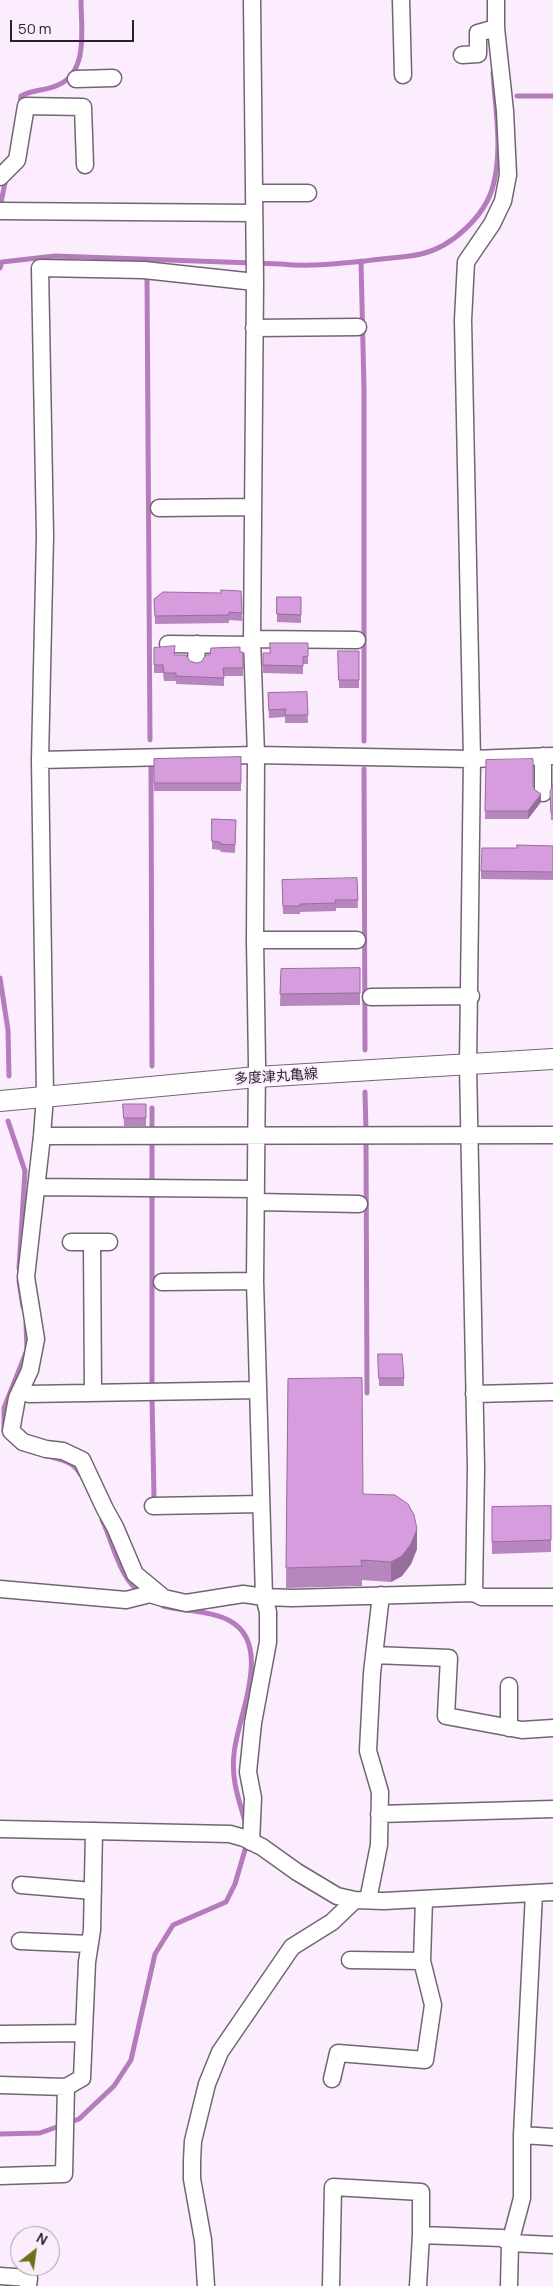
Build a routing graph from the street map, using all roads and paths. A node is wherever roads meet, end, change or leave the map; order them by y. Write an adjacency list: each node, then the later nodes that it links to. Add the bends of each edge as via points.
1 (252, 0): 11 (street)
2 (401, 0): 6 (street)
3 (496, 0): 4 (street)
4 (496, 28): 5 (street, via 478,33 478,54); 27 (street, via 508,175 503,201 492,224 466,262 463,320)
5 (462, 55)
6 (403, 75)
7 (113, 78): 8 (street, via 80,79)
8 (83, 107): 9 (street); 10 (street, via 26,106 17,160)
9 (85, 165)
10 (0, 177)
11 (254, 193): 12 (street); 14 (street)
12 (308, 193)
13 (0, 211): 14 (street)
14 (254, 213): 15 (street)
15 (254, 279): 17 (street); 28 (street, via 144,270 40,268 45,536)
16 (358, 327): 17 (street)
17 (254, 328): 18 (street)
18 (252, 507): 19 (street); 21 (street)
19 (159, 508)
20 (357, 640): 21 (street)
21 (252, 642): 23 (street); 25 (street)
22 (168, 644): 23 (street)
23 (197, 644): 24 (street)
24 (196, 661)
25 (256, 756): 27 (street); 28 (street); 30 (street)
26 (548, 756): 27 (street); 29 (street)
27 (472, 759): 32 (street)
28 (40, 760): 37 (street)
29 (543, 793)
30 (255, 940): 31 (street); 36 (street)
31 (357, 940)
32 (470, 996): 33 (street); 35 (street)
33 (370, 998)
34 (553, 1059): 35 (main road, 多度津丸亀線)
35 (468, 1065): 36 (main road, 多度津丸亀線); 39 (street)
36 (257, 1077): 37 (main road, 多度津丸亀線); 42 (street)
37 (45, 1096): 38 (main road, 多度津丸亀線); 41 (street)
38 (0, 1101)
39 (470, 1135): 40 (street); 42 (street); 55 (street)
40 (553, 1135)
41 (42, 1136): 42 (street); 43 (street)
42 (256, 1136): 44 (street)
43 (36, 1187): 44 (street); 61 (street, via 26,1277 36,1339 30,1370 17,1398 11,1431 23,1442 63,1451 82,1460 135,1574)
44 (256, 1196): 45 (street); 49 (street)
45 (359, 1204)
46 (71, 1242): 47 (street)
47 (92, 1242): 48 (street); 53 (street)
48 (109, 1242)
49 (255, 1281): 50 (street); 51 (street)
50 (162, 1282)
51 (258, 1390): 53 (street); 56 (street)
52 (553, 1392): 55 (street)
53 (93, 1393): 54 (street)
54 (29, 1394)
55 (474, 1394): 59 (street)
56 (261, 1504): 57 (street); 62 (street)
57 (153, 1506)
58 (0, 1589): 61 (street, via 126,1600)
59 (474, 1593): 60 (street); 63 (street, via 482,1597)
60 (381, 1595): 62 (street); 64 (street)
61 (157, 1596): 62 (street, via 186,1603 243,1594)
62 (264, 1597): 72 (street, via 268,1612 268,1642 253,1723 248,1772 253,1798)
63 (553, 1597)
64 (374, 1655): 66 (street, via 450,1658 446,1716); 69 (street, via 368,1751 380,1792)
65 (509, 1686): 66 (street)
66 (509, 1728): 67 (street)
67 (553, 1728)
68 (553, 1809): 69 (street)
69 (379, 1814): 78 (street, via 379,1845)
70 (0, 1830): 71 (street)
71 (94, 1831): 72 (street, via 230,1834); 74 (street)
72 (251, 1842): 78 (street, via 337,1896)
73 (21, 1885): 74 (street)
74 (93, 1891): 80 (street)
75 (553, 1892): 76 (street)
76 (534, 1893): 77 (street); 88 (street)
77 (424, 1899): 78 (street); 82 (street)
78 (362, 1900): 96 (street, via 292,1947 220,2052 206,2084 192,2161)
79 (20, 1942): 80 (street)
80 (90, 1944): 83 (street)
81 (350, 1960): 82 (street)
82 (422, 1961): 85 (street, via 433,2005 425,2060 338,2053)
83 (84, 2033): 84 (street); 87 (street, via 82,2078)
84 (0, 2034)
85 (332, 2079)
86 (0, 2085): 87 (street)
87 (66, 2086): 90 (street, via 64,2174)
88 (522, 2135): 89 (street); 92 (street, via 522,2198)
89 (553, 2137)
90 (0, 2176)
91 (421, 2235): 92 (street, via 502,2238); 97 (street, via 421,2192 333,2187); 98 (street)
92 (510, 2243): 93 (street); 99 (street)
93 (553, 2245)
94 (0, 2276): 95 (street, via 28,2278)
95 (28, 2286)
96 (206, 2286)
97 (331, 2286)
98 (418, 2286)
99 (509, 2286)

